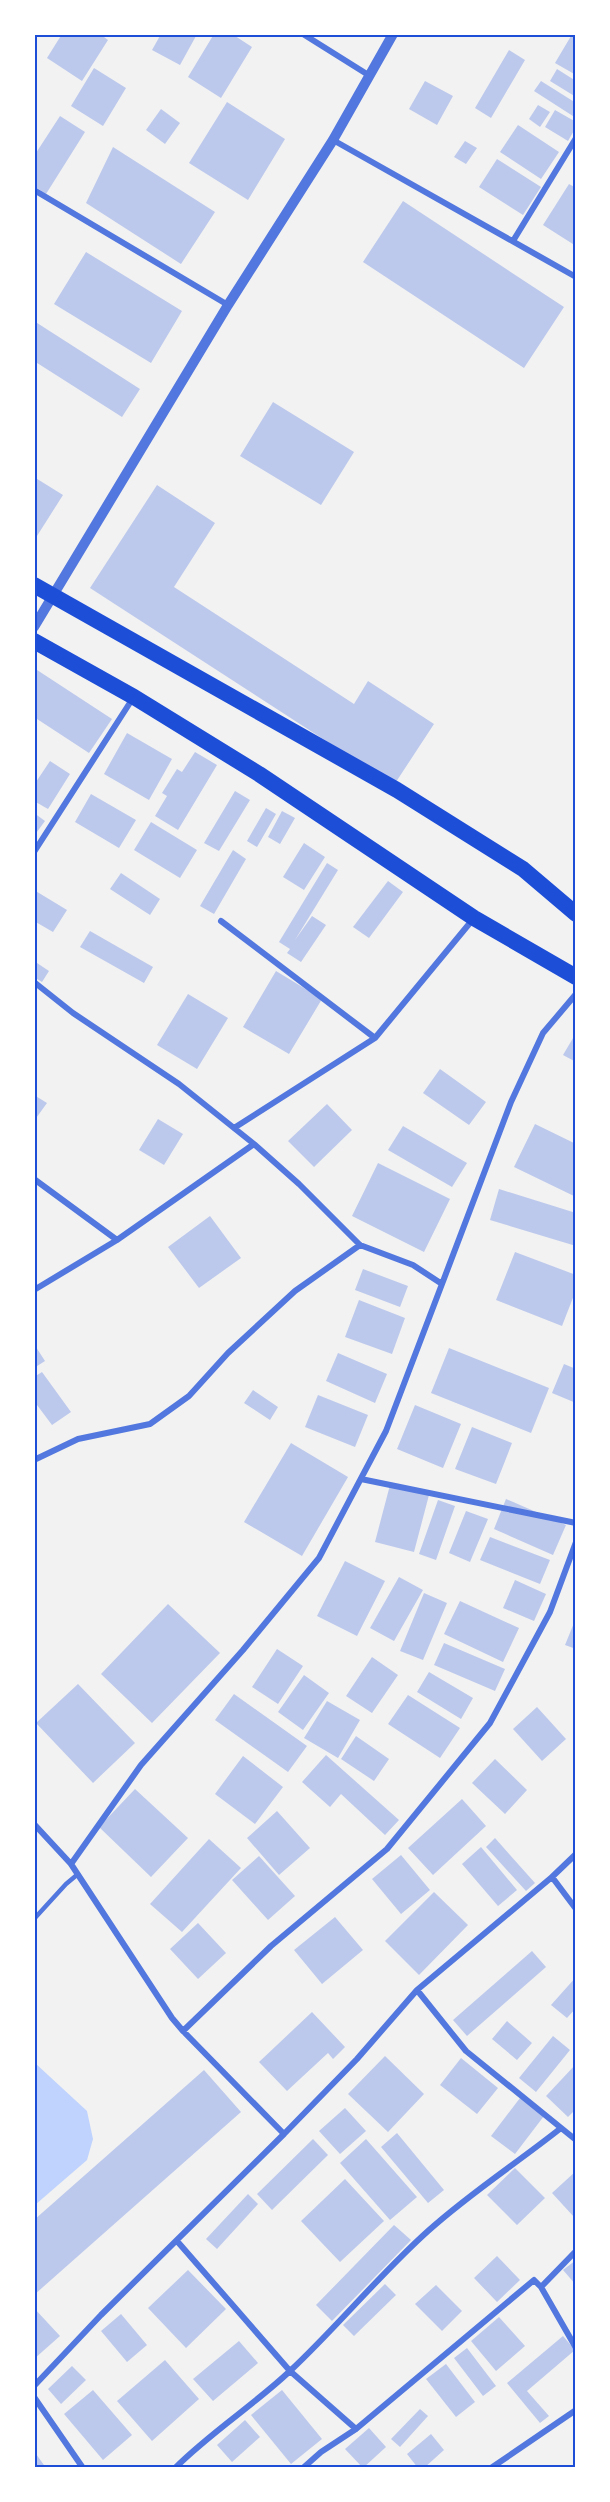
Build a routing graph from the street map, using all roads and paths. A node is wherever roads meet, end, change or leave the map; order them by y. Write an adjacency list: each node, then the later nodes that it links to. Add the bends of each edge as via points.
1 (303, 34): 3 (street)
2 (393, 34): 3 (street)
3 (370, 76): 5 (street)
4 (576, 138): 7 (street)
5 (333, 140): 7 (street); 9 (street)
6 (34, 190): 9 (street)
7 (513, 241): 8 (street)
8 (576, 277)
9 (228, 305): 11 (street)
10 (34, 585): 11 (highway)
11 (53, 597): 12 (street); 16 (highway, via 398,790 523,869)
12 (34, 627)
13 (34, 641): 14 (highway)
14 (134, 698): 15 (street); 17 (highway, via 259,774)
15 (34, 852)
16 (576, 914)
17 (474, 918): 19 (highway); 22 (street)
18 (221, 921): 22 (street)
19 (576, 977)
20 (34, 982): 23 (street)
21 (576, 994): 28 (street, via 543,1033 520,1082)
22 (375, 1038): 23 (street)
23 (234, 1128): 24 (street)
24 (254, 1144): 26 (street); 27 (street)
25 (34, 1179): 26 (street)
26 (117, 1240): 29 (street)
27 (360, 1245): 28 (street, via 413,1265); 30 (street, via 295,1291 228,1353 189,1396 150,1424 78,1439)
28 (442, 1284): 31 (street, via 386,1431)
29 (34, 1290)
30 (34, 1460)
31 (361, 1479): 32 (street); 36 (street, via 319,1558 141,1765)
32 (576, 1523)
33 (576, 1542): 42 (street, via 550,1612 490,1723 387,1849 271,1946)
34 (34, 1824): 36 (street)
35 (576, 1854): 38 (street)
36 (71, 1864): 37 (street)
37 (78, 1874): 40 (lane); 42 (street)
38 (552, 1877): 39 (street); 41 (street)
39 (576, 1909)
40 (34, 1919)
41 (417, 1990): 43 (street, via 466,2051); 44 (street, via 357,2060)
42 (183, 2031): 44 (street)
43 (561, 2128): 45 (street); 50 (street, via 428,2231)
44 (284, 2134): 46 (street)
45 (576, 2140)
46 (177, 2241): 50 (street); 51 (street)
47 (576, 2252): 48 (street)
48 (541, 2287): 49 (street); 54 (street, via 534,2280)
49 (576, 2348)
50 (290, 2371): 54 (street); 56 (street)
51 (34, 2386)
52 (34, 2397): 55 (street)
53 (576, 2410): 58 (street)
54 (356, 2429): 57 (street)
55 (83, 2468)
56 (175, 2468)
57 (303, 2468)
58 (491, 2468)

